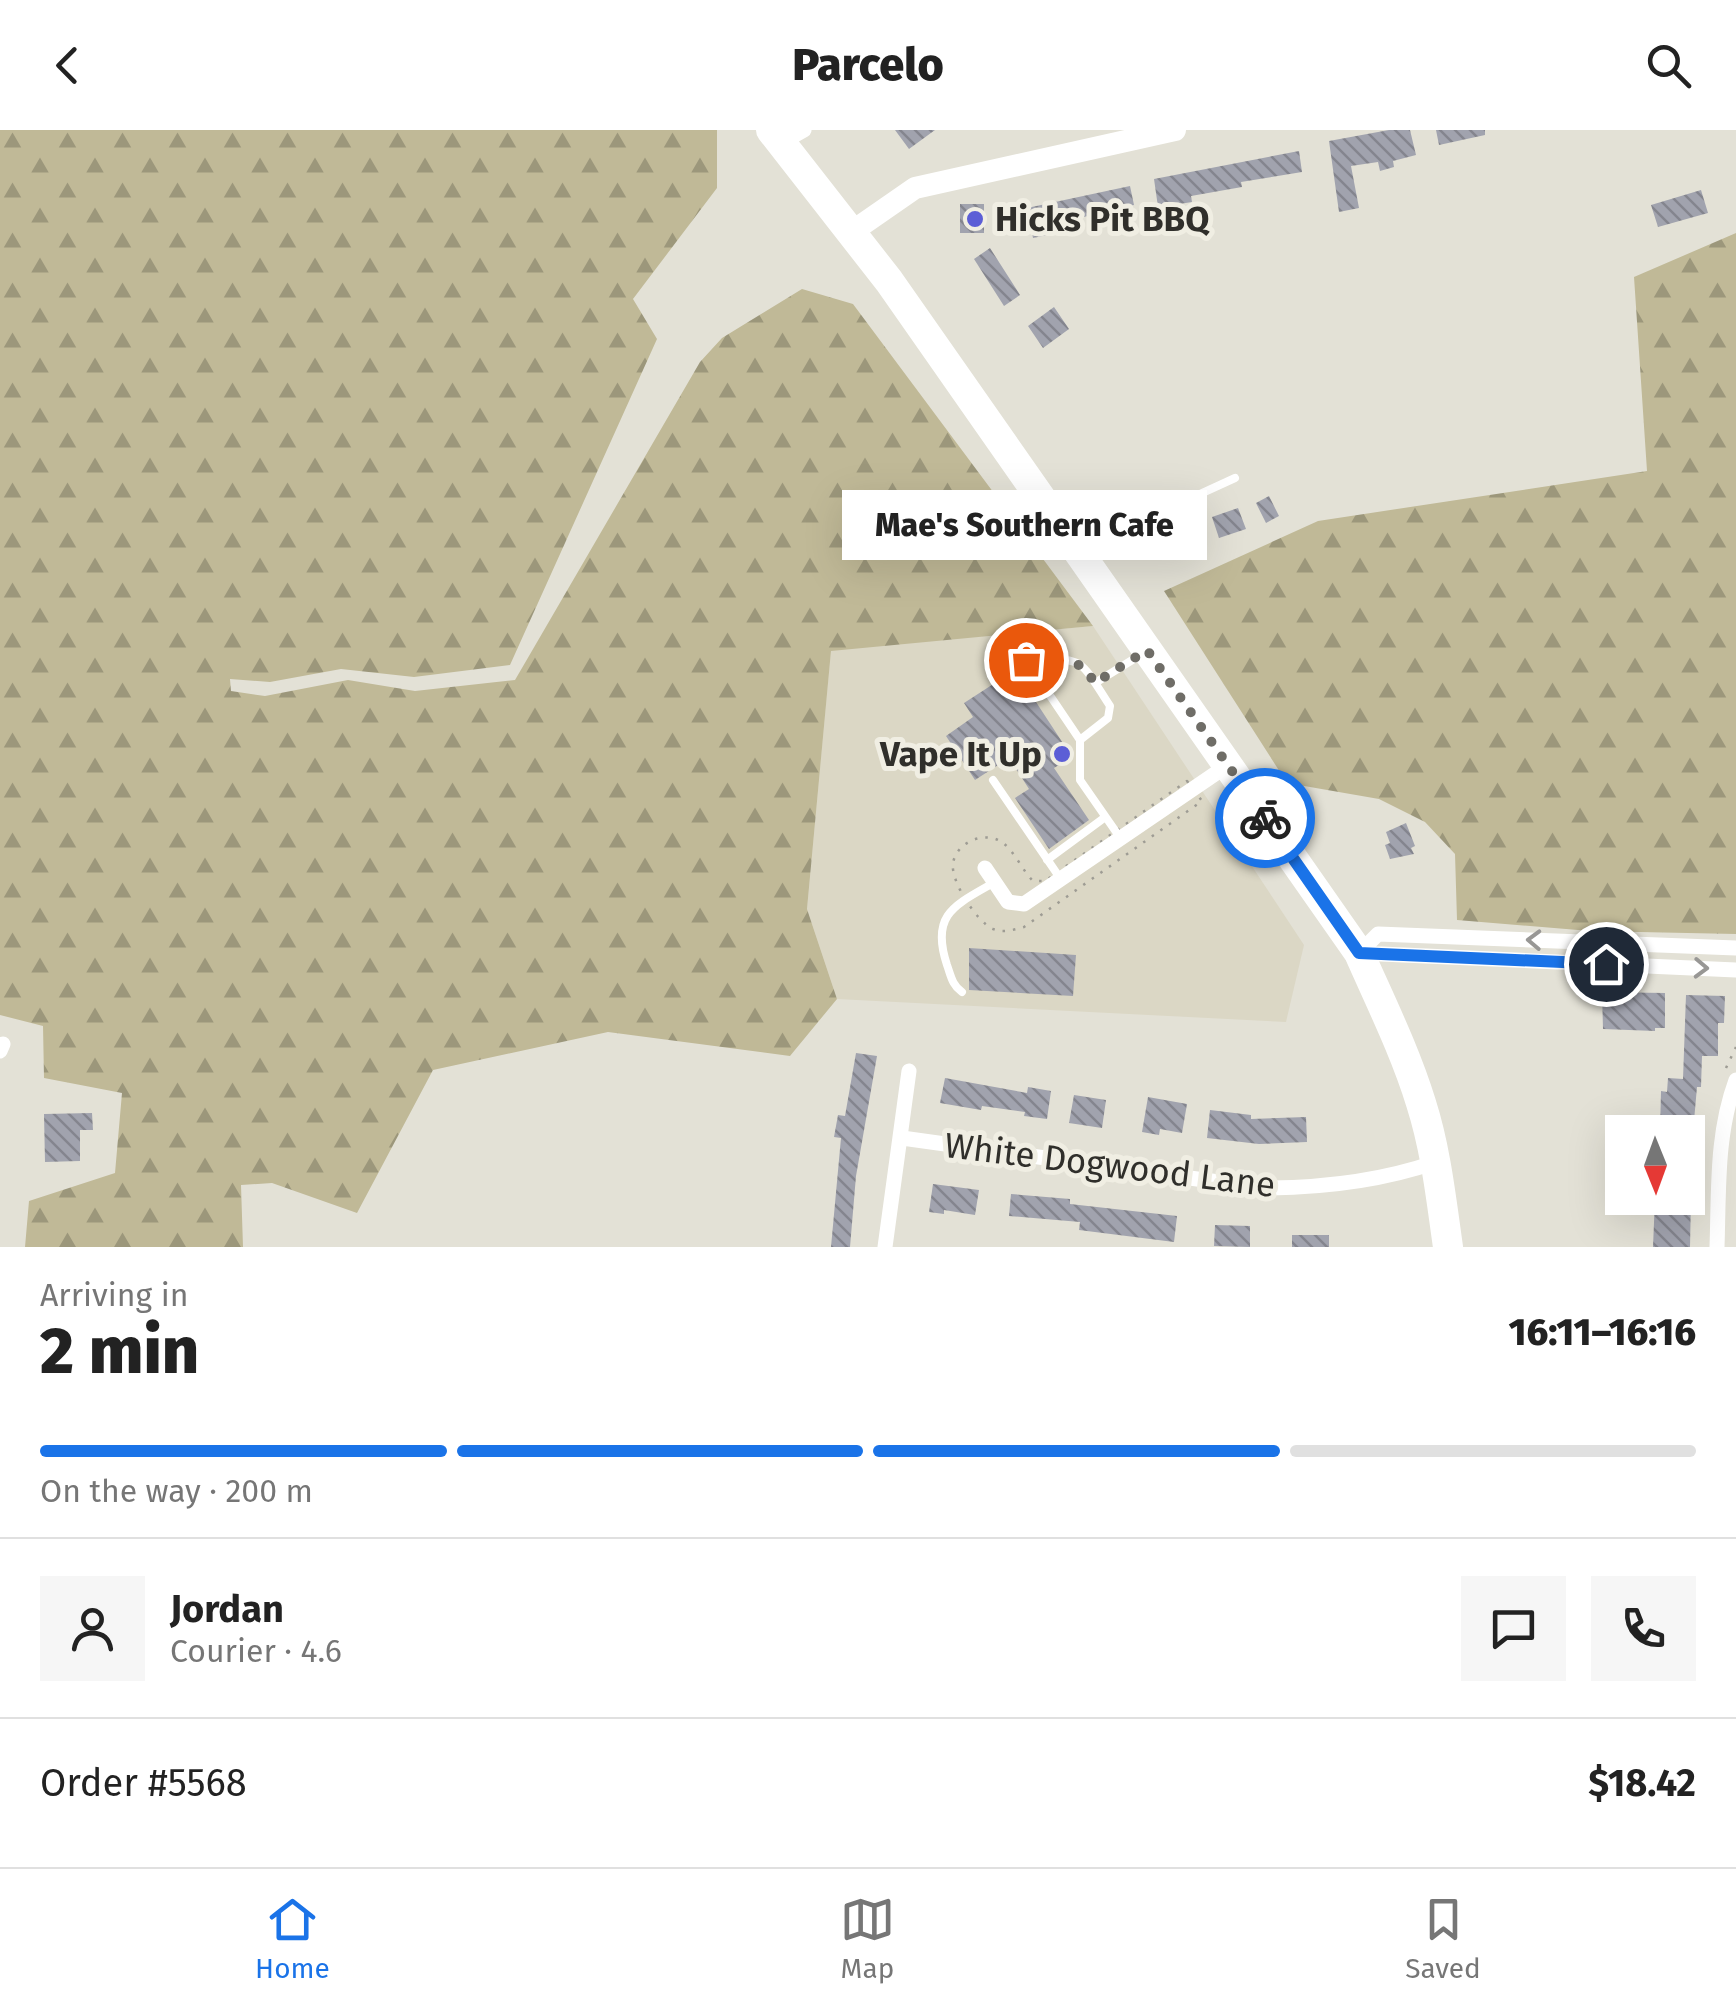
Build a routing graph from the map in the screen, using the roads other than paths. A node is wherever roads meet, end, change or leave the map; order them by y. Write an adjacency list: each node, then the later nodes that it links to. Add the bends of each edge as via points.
1 (1175, 130): 3 (street, via 916,188)
2 (785, 134): 3 (highway)
3 (853, 231): 5 (highway)
4 (1235, 478): 5 (lane)
5 (1081, 555): 6 (highway)
6 (1147, 650): 7 (lane); 9 (highway)
7 (1095, 683): 8 (lane, via 1110,706 1108,718); 8 (lane, via 1082,664 1068,659 1026,660)
8 (1080, 740): 11 (lane, via 1080,780)
9 (1228, 765): 12 (street); 17 (highway)
10 (993, 780): 13 (lane)
11 (1104, 818): 12 (lane); 13 (lane)
12 (1122, 839): 15 (street)
13 (1047, 860): 15 (lane)
14 (990, 875): 15 (street, via 1008,902 1024,904); 19 (lane, via 943,922 940,943)
15 (1062, 881)
16 (1736, 948): 17 (street, one-way to 17, via 1378,934)
17 (1359, 953): 18 (street, one-way to 18); 23 (highway, via 1403,1050)
18 (1736, 970)
19 (962, 992)
20 (910, 1071): 22 (street)
21 (1736, 1080): 26 (street, via 1720,1142)
22 (902, 1138): 23 (street, White Dogwood Lane, via 1262,1188 1367,1180); 24 (street)
23 (1436, 1162): 25 (highway)
24 (885, 1247)
25 (1448, 1247)
26 (1717, 1247)

